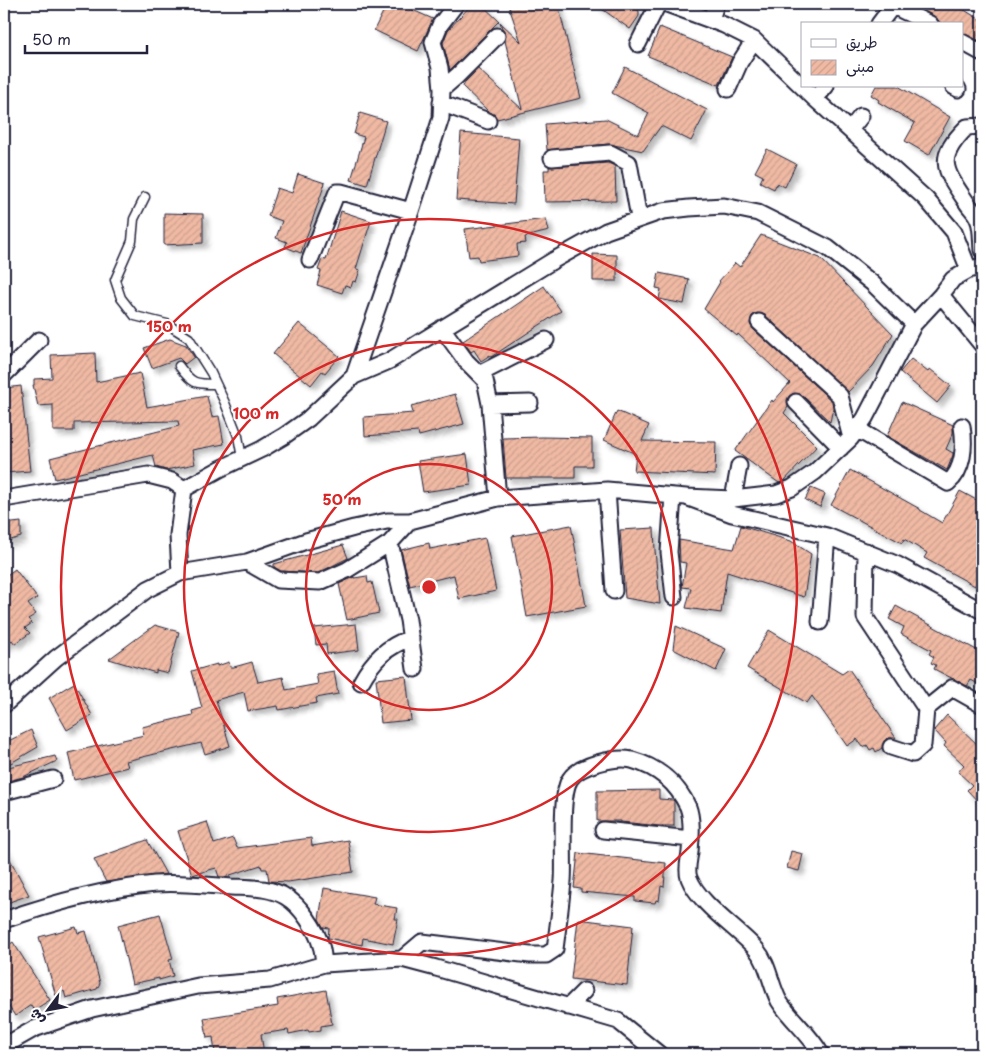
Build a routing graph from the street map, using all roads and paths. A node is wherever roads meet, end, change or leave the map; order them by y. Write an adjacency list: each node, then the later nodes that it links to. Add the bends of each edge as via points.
1 (456, 4): 18 (street, via 440,25 433,42 440,68)
2 (658, 4): 12 (street)
3 (667, 4): 6 (street)
4 (716, 4): 6 (street)
5 (894, 5): 7 (street); 8 (street)
6 (711, 20): 10 (street)
7 (881, 22)
8 (926, 22)
9 (496, 36): 18 (street)
10 (754, 40): 14 (street); 17 (street)
11 (964, 43): 13 (street)
12 (638, 44)
13 (982, 53)
14 (801, 85)
15 (804, 88): 19 (street)
16 (824, 88): 19 (street)
17 (728, 89)
18 (442, 96): 21 (street); 26 (street, via 441,118)
19 (815, 99): 23 (street)
20 (861, 116): 23 (street)
21 (488, 121)
22 (982, 126): 28 (street, via 967,127 956,139 947,152 945,168 978,219)
23 (850, 130): 30 (street, via 931,206 954,232)
24 (552, 158): 27 (street, via 610,153 629,163)
25 (146, 197): 42 (lane, via 134,219 132,241 115,280 121,298 136,316 166,324 189,338)
26 (411, 211): 29 (street, via 337,192); 41 (street)
27 (639, 218): 33 (street, via 663,211 724,206 758,213 828,248 872,283); 34 (street, via 597,236)
28 (982, 250)
29 (310, 260)
30 (976, 268): 31 (street, via 953,279)
31 (941, 296): 33 (street); 37 (street)
32 (759, 322): 47 (street, via 840,396)
33 (914, 324): 47 (street, via 884,384)
34 (442, 328): 39 (street); 41 (street, via 389,361)
35 (39, 340): 40 (street)
36 (546, 340): 39 (street)
37 (982, 345)
38 (179, 366): 42 (lane, via 189,380 197,384)
39 (479, 374): 45 (street, via 485,380)
40 (4, 375)
41 (354, 376): 48 (street, via 300,424)
42 (216, 384): 48 (lane, via 238,436)
43 (796, 402): 47 (street)
44 (530, 403): 45 (street)
45 (490, 404): 53 (street)
46 (962, 426): 47 (street, via 961,463 948,483)
47 (850, 438): 55 (street, via 816,472 792,488 776,494)
48 (242, 458): 50 (street)
49 (739, 466): 55 (street)
50 (184, 490): 54 (street, via 172,481 148,475); 61 (street, via 178,534)
51 (607, 490): 52 (street); 53 (street); 62 (street)
52 (679, 497): 55 (street); 57 (street, via 732,514); 63 (street, via 669,552)
53 (498, 498): 56 (street)
54 (4, 499)
55 (733, 499)
56 (410, 521): 58 (street); 60 (street, via 387,521 354,528)
57 (827, 536): 59 (street); 65 (street)
58 (390, 543): 60 (street, via 347,570 320,582 278,580); 66 (street)
59 (866, 551): 64 (street); 71 (street, via 865,617)
60 (247, 562): 61 (street)
61 (180, 574): 69 (street, via 148,588 56,658)
62 (614, 591)
63 (674, 597)
64 (982, 611)
65 (820, 622)
66 (411, 638): 67 (street); 68 (street, via 383,652)
67 (415, 669)
68 (361, 682)
69 (4, 704)
70 (982, 705): 71 (street, via 952,688)
71 (926, 709): 72 (street, via 923,745 913,754)
72 (891, 748)
73 (53, 778): 74 (street)
74 (4, 792)
75 (603, 830): 76 (street)
76 (691, 839): 78 (street, via 688,808 678,790 662,774 629,759 596,762 582,768 570,779 566,790 563,880 555,949 546,955 530,955 422,942); 84 (street, via 688,877 697,892 758,950 778,998)
77 (4, 920): 79 (street, via 101,892 156,884 271,889 292,901 306,916 321,945)
78 (402, 959): 79 (street); 81 (street)
79 (324, 964): 82 (street, via 270,980 198,986 92,1009 34,1029)
80 (584, 991): 81 (street)
81 (568, 1006): 83 (street, via 618,1021)
82 (4, 1046)
83 (659, 1054)
84 (821, 1054)

